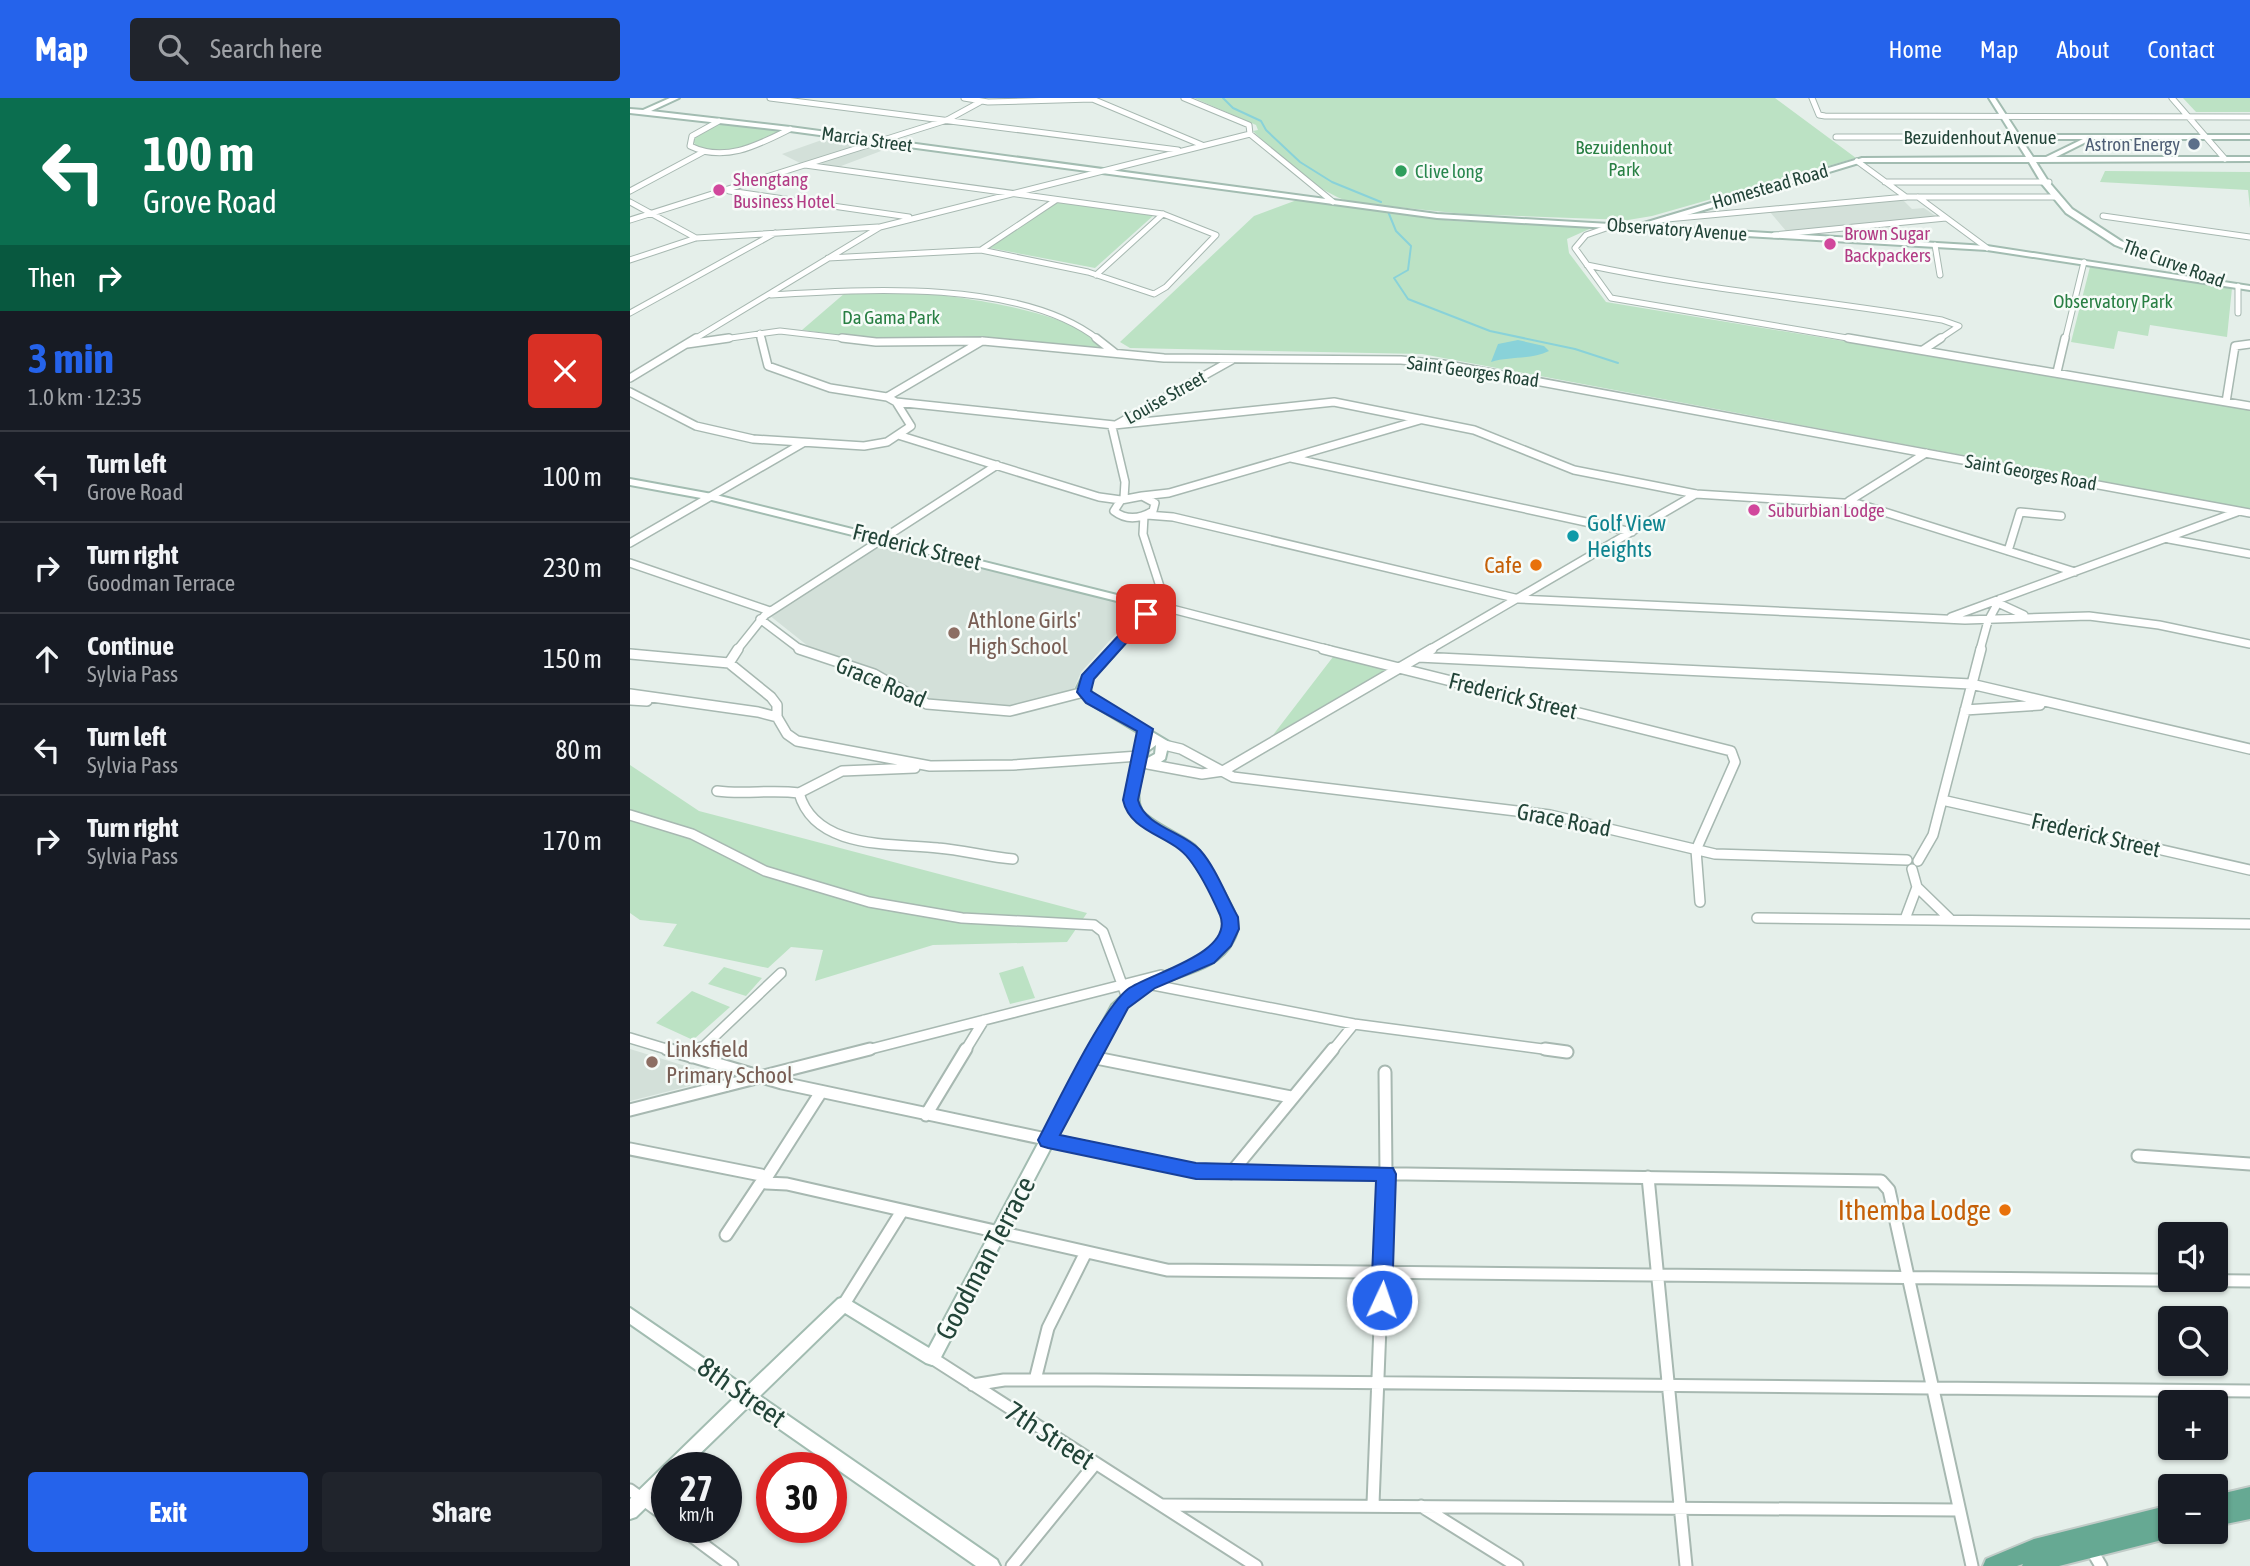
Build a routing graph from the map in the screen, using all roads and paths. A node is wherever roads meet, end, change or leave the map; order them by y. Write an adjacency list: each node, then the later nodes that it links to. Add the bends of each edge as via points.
1 (668, 98): 11 (main road)
2 (676, 98): 11 (main road)
3 (770, 98): 15 (street)
4 (964, 98): 10 (street)
5 (1184, 98): 18 (street, via 1250,125)
6 (1812, 98): 12 (street, via 1820,116)
7 (1992, 98): 12 (main road, The Curve Road)
8 (2172, 98): 13 (street)
9 (1091, 99): 10 (street); 25 (street)
10 (980, 102): 15 (street)
11 (636, 112): 16 (main road, Marcia Street)
12 (2004, 116): 13 (street); 20 (main road, The Curve Road)
13 (2188, 117): 14 (street); 23 (street)
14 (2250, 117)
15 (947, 120): 24 (street); 26 (street)
16 (719, 121): 17 (main road, Marcia Street); 27 (street, via 689,139 691,147)
17 (790, 129): 24 (main road, Marcia Street); 27 (street, via 749,149)
18 (1250, 134): 25 (street); 45 (street)
19 (1836, 137): 20 (street, Bezuidenhout Avenue)
20 (2018, 137): 21 (main road, Bezuidenhout Avenue); 29 (main road, The Curve Road)
21 (2100, 137): 23 (main road, Bezuidenhout Avenue); 28 (main road, via 2075,145)
22 (2250, 137): 23 (main road, Bezuidenhout Avenue)
23 (2206, 138): 30 (street)
24 (880, 141): 33 (street); 34 (main road, Marcia Street)
25 (1203, 146): 26 (street)
26 (1183, 151): 34 (street)
27 (703, 152): 38 (street)
28 (2059, 158): 29 (main road, Homestead Road); 30 (main road, Homestead Road); 35 (main road, via 2050,164)
29 (2038, 159): 32 (main road, Homestead Road); 35 (main road, The Curve Road)
30 (2225, 159): 31 (main road, Homestead Road)
31 (2250, 159)
32 (1857, 161): 36 (street); 46 (main road, Homestead Road)
33 (805, 165): 37 (street); 39 (street)
34 (1104, 171): 39 (street); 45 (main road, Observatory Avenue)
35 (2047, 181): 36 (street); 42 (main road, The Curve Road)
36 (1885, 182): 41 (street)
37 (724, 190): 47 (street); 51 (street)
38 (630, 191)
39 (1012, 194): 43 (street); 51 (street)
40 (1916, 196): 41 (street); 42 (street); 52 (street)
41 (1906, 197): 49 (street)
42 (2057, 197): 71 (main road, The Curve Road, via 2076,217 2105,236)
43 (1056, 200): 48 (street); 65 (street)
44 (630, 202): 47 (street)
45 (1334, 202): 55 (main road, Observatory Avenue, via 1447,216)
46 (1694, 209): 49 (street); 53 (main road, Homestead Road)
47 (651, 213): 54 (street); 62 (street)
48 (1163, 214): 73 (street); 73 (street, via 1216,237 1160,292 1145,293)
49 (1703, 216): 53 (street)
50 (2103, 216): 61 (street)
51 (915, 218): 58 (street)
52 (1947, 218): 60 (street); 64 (street)
53 (1660, 219): 55 (main road); 57 (main road, Homestead Road)
54 (630, 220)
55 (1600, 224): 56 (main road, Observatory Avenue)
56 (1617, 225): 57 (main road, Observatory Avenue); 69 (street, via 1577,242 1576,252)
57 (1644, 226): 60 (main road, Observatory Avenue)
58 (880, 227): 59 (street); 66 (street)
59 (776, 232): 62 (street); 79 (street)
60 (1774, 235): 63 (main road, Observatory Avenue)
61 (2250, 237)
62 (696, 238): 67 (street)
63 (1935, 245): 64 (main road, Observatory Avenue); 74 (street)
64 (1987, 248): 68 (main road, Observatory Avenue)
65 (981, 250): 66 (street); 73 (street)
66 (828, 258): 78 (street)
67 (630, 261)
68 (2084, 262): 75 (main road, Observatory Avenue); 88 (street)
69 (1587, 265): 70 (street); 72 (street)
70 (1605, 269): 72 (street); 85 (street, via 1956,323 1955,331)
71 (2185, 270): 75 (main road); 76 (main road, The Curve Road)
72 (1591, 272): 85 (street, via 1609,297 1623,301)
73 (1096, 275)
74 (1940, 275)
75 (2175, 276): 76 (main road, Observatory Avenue)
76 (2238, 286): 77 (main road, Observatory Avenue); 80 (street)
77 (2250, 288)
78 (767, 296): 83 (street); 86 (street, via 848,291 952,294 1036,309 1094,333)
79 (630, 313)
80 (2238, 313)
81 (760, 333): 82 (street, Saint Georges Road, via 786,331 881,342); 83 (street, Saint Georges Road); 91 (street, via 768,366 826,387)
82 (982, 341): 86 (street, Saint Georges Road); 91 (street)
83 (687, 344): 89 (street)
84 (2249, 344): 93 (street, via 2235,346)
85 (1923, 350): 88 (street)
86 (1115, 353): 87 (street, Saint Georges Road)
87 (1232, 360): 96 (street, Louise Street); 99 (street, Saint Georges Road, via 1443,364)
88 (2057, 372): 93 (street)
89 (630, 377)
90 (630, 393): 98 (street, via 715,432)
91 (887, 397): 92 (street)
92 (896, 402): 96 (street); 97 (street, via 911,425)
93 (2226, 402): 94 (street)
94 (2250, 406)
95 (1422, 420): 96 (street, via 1323,401); 100 (street); 105 (street, via 1482,433 1574,470)
96 (1114, 425): 102 (street, Louise Street, via 1111,433)
97 (898, 435): 98 (street, via 876,445); 101 (street)
98 (805, 442): 107 (street)
99 (1926, 453): 110 (street); 113 (street, Saint Georges Road)
100 (1291, 458): 104 (street); 119 (street)
101 (997, 466): 108 (street); 122 (street)
102 (1125, 482): 106 (street, Louise Street); 109 (street, Louise Street)
103 (632, 483): 107 (main road, Frederick Street)
104 (1169, 493): 106 (street); 111 (street)
105 (1696, 495): 110 (street); 119 (street)
106 (1140, 496): 109 (street); 111 (street, Louise Street)
107 (712, 497): 122 (main road, Frederick Street); 123 (street)
108 (1099, 497): 109 (street); 112 (street)
109 (1122, 499): 112 (street)
110 (1849, 501): 124 (street)
111 (1155, 505): 115 (street); 117 (street, Louise Street)
112 (1114, 507): 118 (street, via 1116,514)
113 (2238, 511): 114 (street, Saint Georges Road); 121 (street)
114 (2250, 513)
115 (1146, 516): 117 (street); 118 (street); 120 (street)
116 (2061, 516): 124 (street, via 2020,512)
117 (1174, 517): 128 (street)
118 (1126, 518): 120 (street)
119 (1632, 532): 128 (street)
120 (1143, 534): 130 (street, via 1159,590)
121 (2167, 538): 125 (street); 127 (street)
122 (884, 539): 130 (main road, Frederick Street); 131 (street)
123 (630, 543)
124 (2008, 551): 127 (street)
125 (2250, 554)
126 (630, 564): 131 (street)
127 (2075, 572): 129 (street)
128 (1519, 599): 134 (street); 138 (street)
129 (1999, 601): 132 (street, via 2012,612); 134 (street); 135 (street)
130 (1156, 610): 140 (street, Frederick Street); 142 (main road, via 1087,678)
131 (770, 611): 133 (street)
132 (2033, 618): 135 (street); 136 (street, via 2089,616)
133 (760, 619): 139 (street); 142 (street, Grace Road, via 802,652 874,674 927,704 1010,710)
134 (1945, 620): 135 (street)
135 (1988, 621): 141 (street)
136 (2250, 645)
137 (630, 654): 139 (street)
138 (1418, 657): 140 (street); 141 (street)
139 (729, 663): 148 (street, via 771,697)
140 (1397, 668): 154 (street); 161 (street, Frederick Street, via 1731,751 1735,762)
141 (1971, 684): 146 (street); 147 (street)
142 (1084, 692): 149 (main road, Grace Road)
143 (630, 694): 145 (street)
144 (630, 701): 145 (street)
145 (698, 703): 148 (street)
146 (2046, 704): 147 (street); 151 (street)
147 (1965, 710): 159 (street)
148 (777, 717): 153 (street, via 797,741)
149 (1145, 729): 150 (main road, Grace Road); 152 (main road)
150 (1164, 744): 152 (main road, via 1161,756); 152 (main road, via 1151,742); 154 (street, Grace Road)
151 (2250, 749)
152 (1142, 759): 153 (street); 155 (street); 171 (main road, Goodman Terrace, via 1131,800 1134,810 1194,853 1230,920 1229,934 1219,950)
153 (930, 766): 158 (street, via 842,771)
154 (1223, 771): 155 (street); 156 (street, Grace Road)
155 (1211, 775): 156 (street)
156 (1233, 776): 161 (street, Grace Road, via 1550,815)
157 (717, 791): 158 (street, via 740,795 780,789)
158 (799, 793): 162 (street, via 809,815 844,836)
159 (1942, 800): 163 (street, via 1932,838); 164 (street, Frederick Street)
160 (630, 815): 173 (street, via 691,834 765,871 869,902 962,918 1094,925 1104,932)
161 (1696, 850): 163 (street, Grace Road, via 1907,860 1906,866); 166 (street)
162 (1013, 859)
163 (1915, 865): 165 (street)
164 (2250, 870)
165 (1917, 887): 168 (street); 169 (street)
166 (1700, 902)
167 (1758, 918): 168 (street)
168 (1905, 919): 169 (street)
169 (1950, 919): 170 (street)
170 (2250, 924)
171 (1179, 971): 173 (street); 174 (main road, Goodman Terrace)
172 (781, 972): 180 (street)
173 (1121, 984): 175 (street); 176 (street)
174 (1148, 984): 175 (main road, Goodman Terrace); 177 (street)
175 (1127, 998): 181 (main road, Goodman Terrace)
176 (984, 1020): 183 (street); 187 (street)
177 (1354, 1024): 179 (street); 185 (street)
178 (630, 1038): 180 (street)
179 (1567, 1052)
180 (692, 1057): 183 (street)
181 (1091, 1057): 185 (street); 188 (main road, Goodman Terrace)
182 (1385, 1072): 193 (street)
183 (756, 1077): 184 (street); 186 (street)
184 (821, 1092): 187 (street); 195 (street)
185 (1291, 1097): 192 (street)
186 (630, 1110)
187 (926, 1115): 188 (street)
188 (1048, 1140): 192 (street, via 1185,1169); 197 (main road, Goodman Terrace)
189 (630, 1149): 195 (street)
190 (2138, 1156): 191 (street)
191 (2250, 1164)
192 (1231, 1172): 193 (street)
193 (1386, 1174): 194 (street); 200 (street)
194 (1648, 1177): 201 (street); 202 (street, via 1881,1181 1889,1190)
195 (764, 1179): 196 (street); 198 (street)
196 (902, 1211): 197 (street); 204 (street)
197 (998, 1232): 199 (street); 206 (main road, Goodman Terrace)
198 (726, 1235)
199 (1086, 1252): 200 (street, via 1167,1270); 207 (street, via 1048,1328)
200 (1383, 1272): 201 (street); 208 (street)
201 (1657, 1275): 202 (street); 210 (street)
202 (1906, 1278): 203 (street); 211 (street)
203 (2250, 1281)
204 (844, 1304): 206 (main road, 7th Street); 213 (main road)
205 (630, 1315): 213 (main road, 8th Street)
206 (932, 1358): 209 (street, 7th Street)
207 (1035, 1380): 208 (street); 209 (street)
208 (1378, 1383): 210 (street); 220 (street)
209 (972, 1385): 215 (street, 7th Street)
210 (1669, 1386): 211 (street); 223 (street)
211 (1930, 1388): 212 (street); 226 (street)
212 (2250, 1391)
213 (747, 1395): 214 (main road); 233 (main road, 8th Street)
214 (689, 1452)
215 (1094, 1464): 221 (street, 7th Street); 234 (street)
216 (651, 1487): 218 (main road)
217 (2250, 1496): 219 (main road)
218 (634, 1500): 224 (street)
219 (2228, 1501)
220 (1373, 1504): 221 (street); 222 (street)
221 (1163, 1505): 235 (street, 7th Street)
222 (1420, 1506): 223 (street); 236 (street)
223 (1681, 1508): 226 (street); 237 (street)
224 (651, 1509)
225 (2250, 1509): 227 (main road)
226 (1959, 1510): 238 (street)
227 (2228, 1514)
228 (2158, 1518): 239 (main road, via 2034,1549)
229 (2158, 1531): 231 (main road)
230 (701, 1543): 232 (street)
231 (2090, 1547): 240 (main road); 241 (street)
232 (732, 1566)
233 (991, 1566)
234 (1012, 1566)
235 (1256, 1566)
236 (1517, 1566)
237 (1686, 1566)
238 (1972, 1566)
239 (1993, 1566)
240 (2032, 1566)
241 (2101, 1566)

